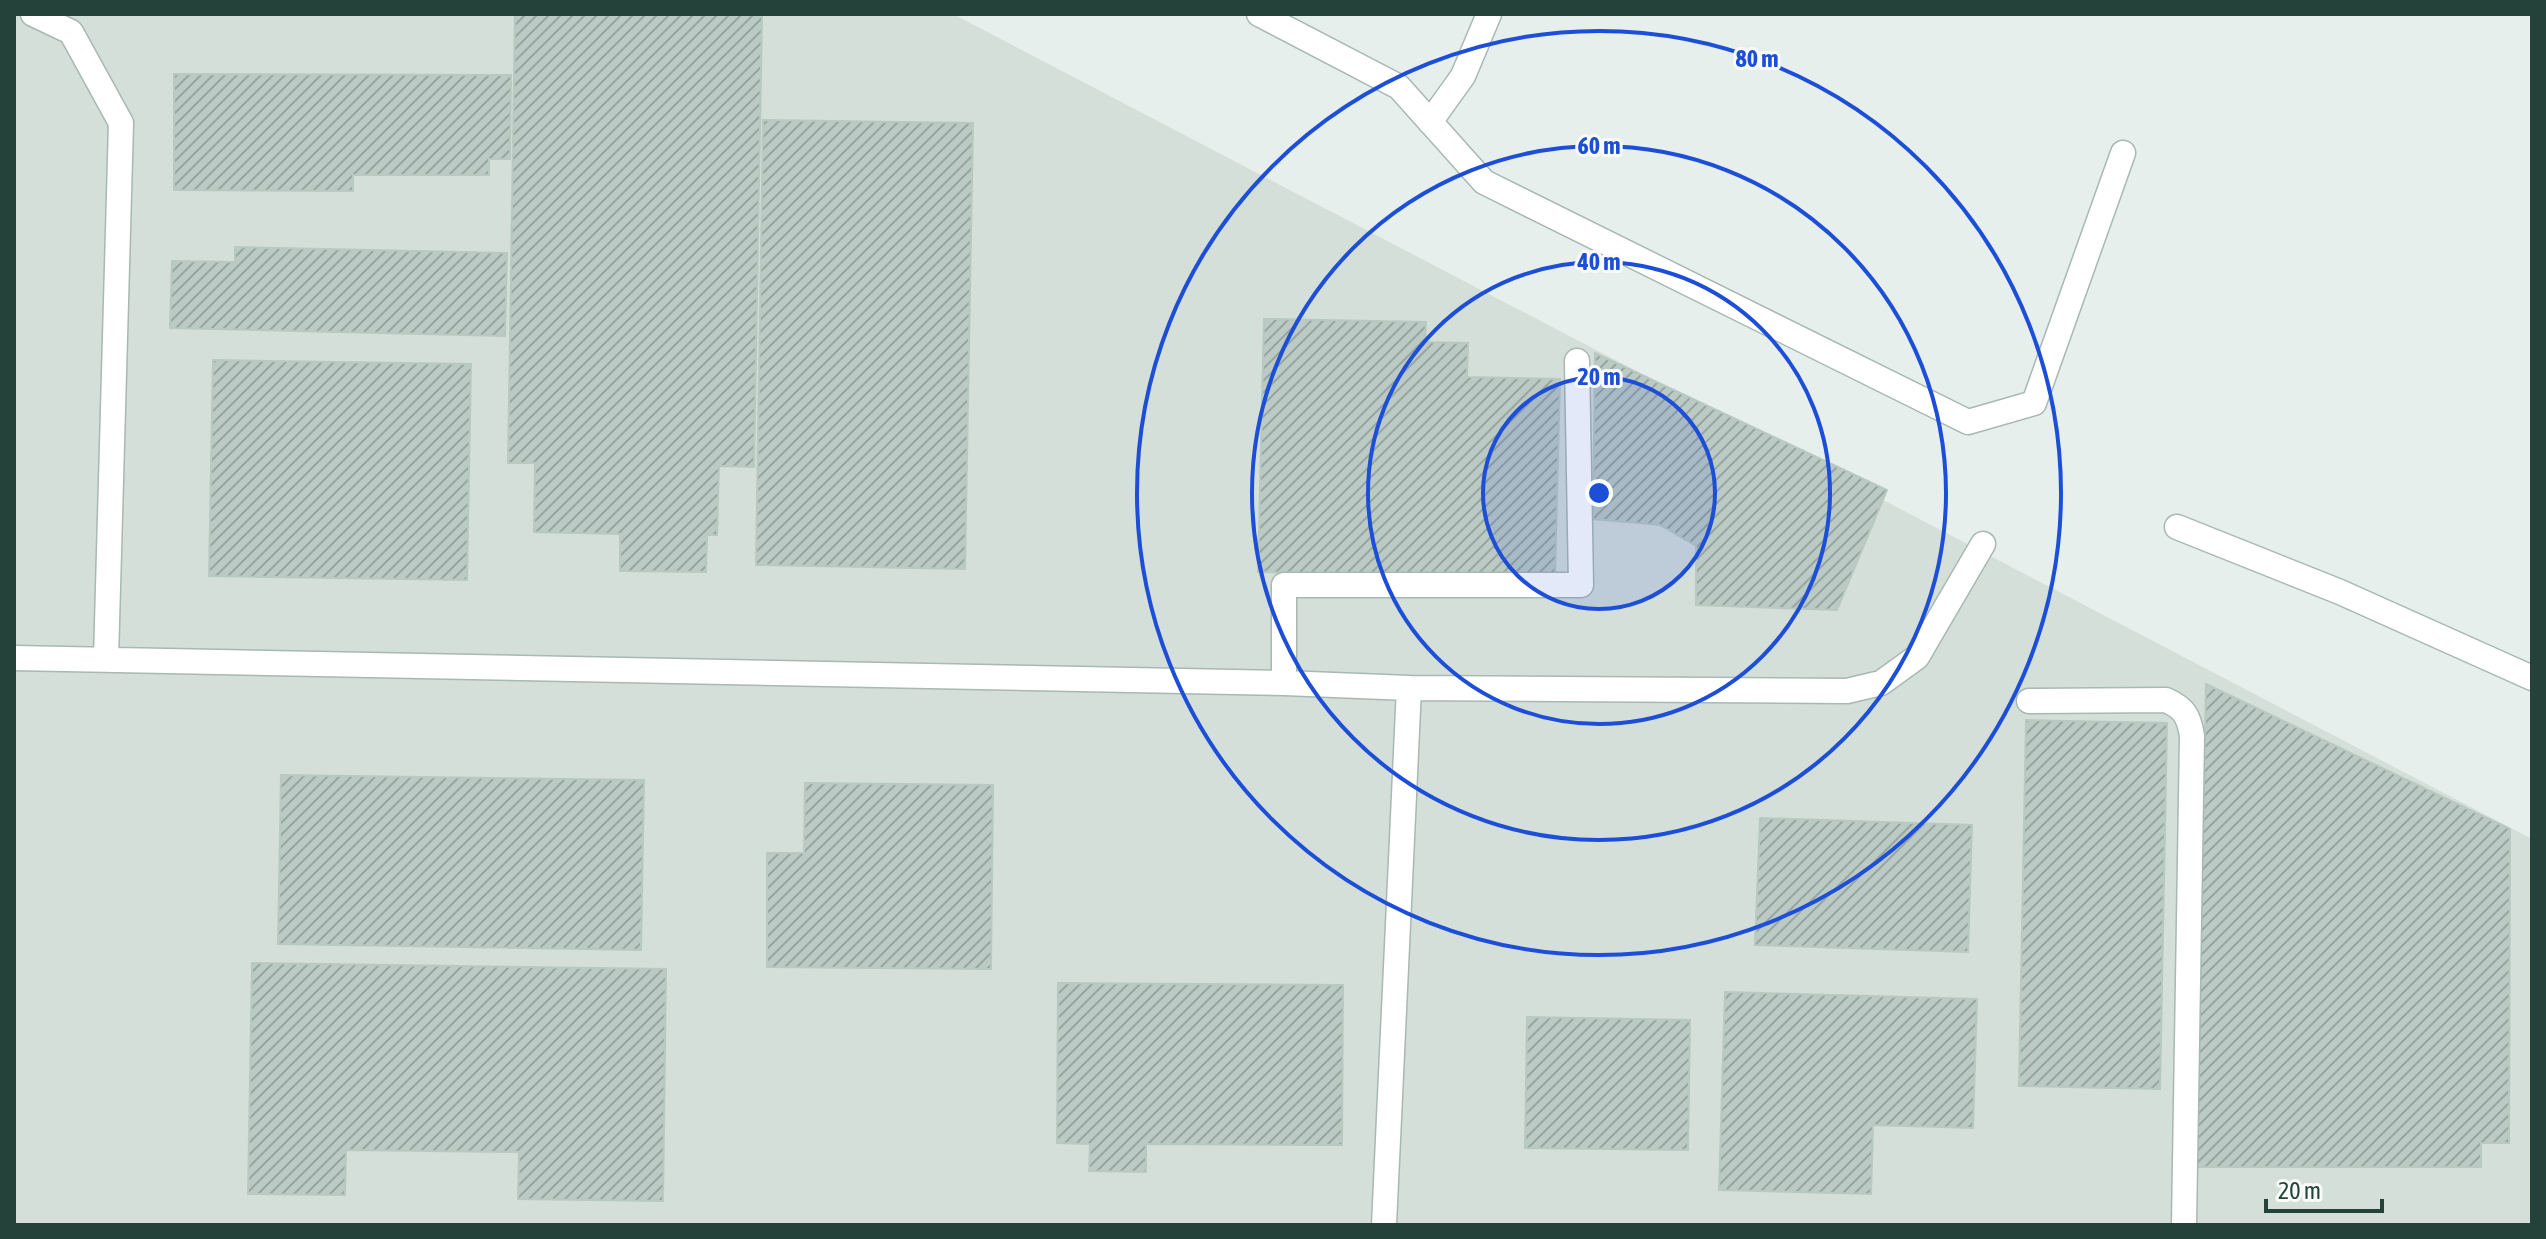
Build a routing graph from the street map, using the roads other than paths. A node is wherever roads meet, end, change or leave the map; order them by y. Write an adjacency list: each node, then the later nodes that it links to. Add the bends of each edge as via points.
1 (33, 14): 10 (street, via 71,32 121,123)
2 (1259, 14): 4 (street, via 1399,87)
3 (1489, 14): 4 (street, via 1463,76)
4 (1430, 122): 5 (street, via 1484,182 1968,422 2034,403)
5 (2123, 153)
6 (1577, 361): 12 (street, via 1581,585 1284,585)
7 (2177, 527): 11 (street)
8 (1983, 544): 13 (street, via 1917,657 1881,683 1847,691)
9 (14, 658): 10 (street)
10 (106, 659): 12 (street)
11 (2532, 678)
12 (1284, 683): 13 (street)
13 (1409, 688): 15 (street)
14 (2029, 701): 16 (street, via 2166,700 2182,707 2189,719)
15 (1384, 1225)
16 (2184, 1225)

